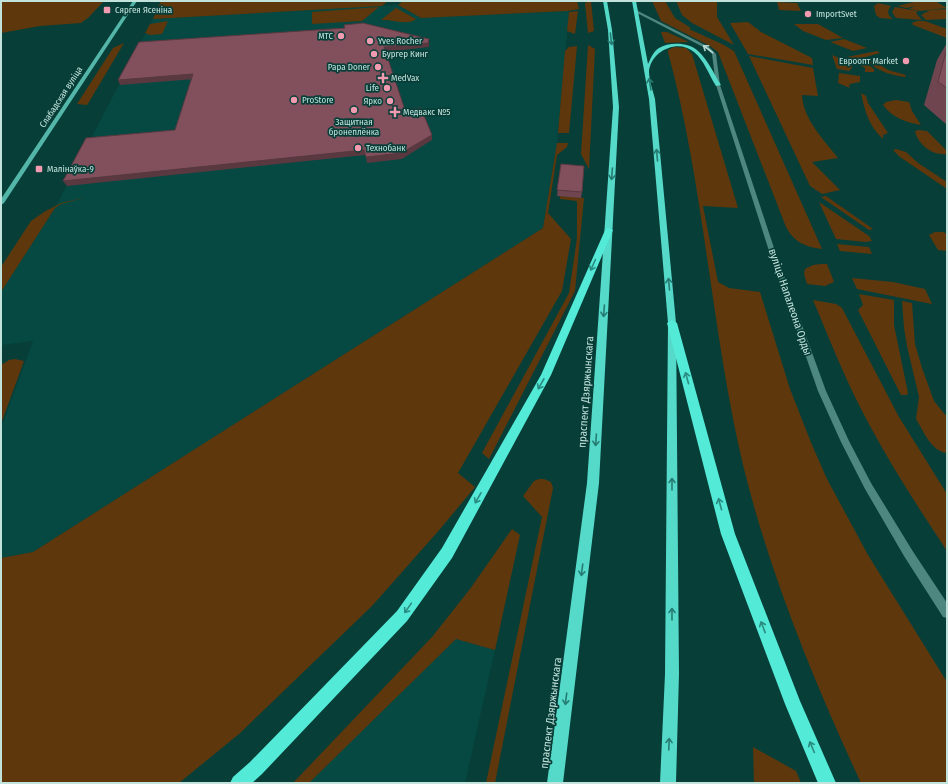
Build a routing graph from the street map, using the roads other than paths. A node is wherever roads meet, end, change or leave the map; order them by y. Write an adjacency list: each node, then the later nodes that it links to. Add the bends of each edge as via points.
1 (135, 1): 7 (main road, Слабадская вуліца)
2 (605, 1): 8 (main road, праспект Дзяржынскага, one-way to 8, via 611,37 616,107)
3 (634, 1): 4 (main road)
4 (636, 11): 5 (main road); 6 (street, вуліца Напалеона Орды, one-way to 4, via 712,51)
5 (648, 69): 6 (main road, via 656,52 662,48 686,47 698,53); 9 (main road, one-way to 5)
6 (718, 85): 10 (street, вуліца Напалеона Орды, via 772,251 830,408 845,442 884,514)
7 (1, 203)
8 (609, 230): 11 (highway, one-way to 11, via 546,374 447,553 402,616); 12 (main road, праспект Дзяржынскага, one-way to 12, via 593,483)
9 (672, 323): 13 (main road, one-way to 9, via 672,674); 14 (highway, one-way to 9, via 793,704 728,534)
10 (947, 613)
11 (239, 783)
12 (555, 783)
13 (668, 783)
14 (827, 783)

